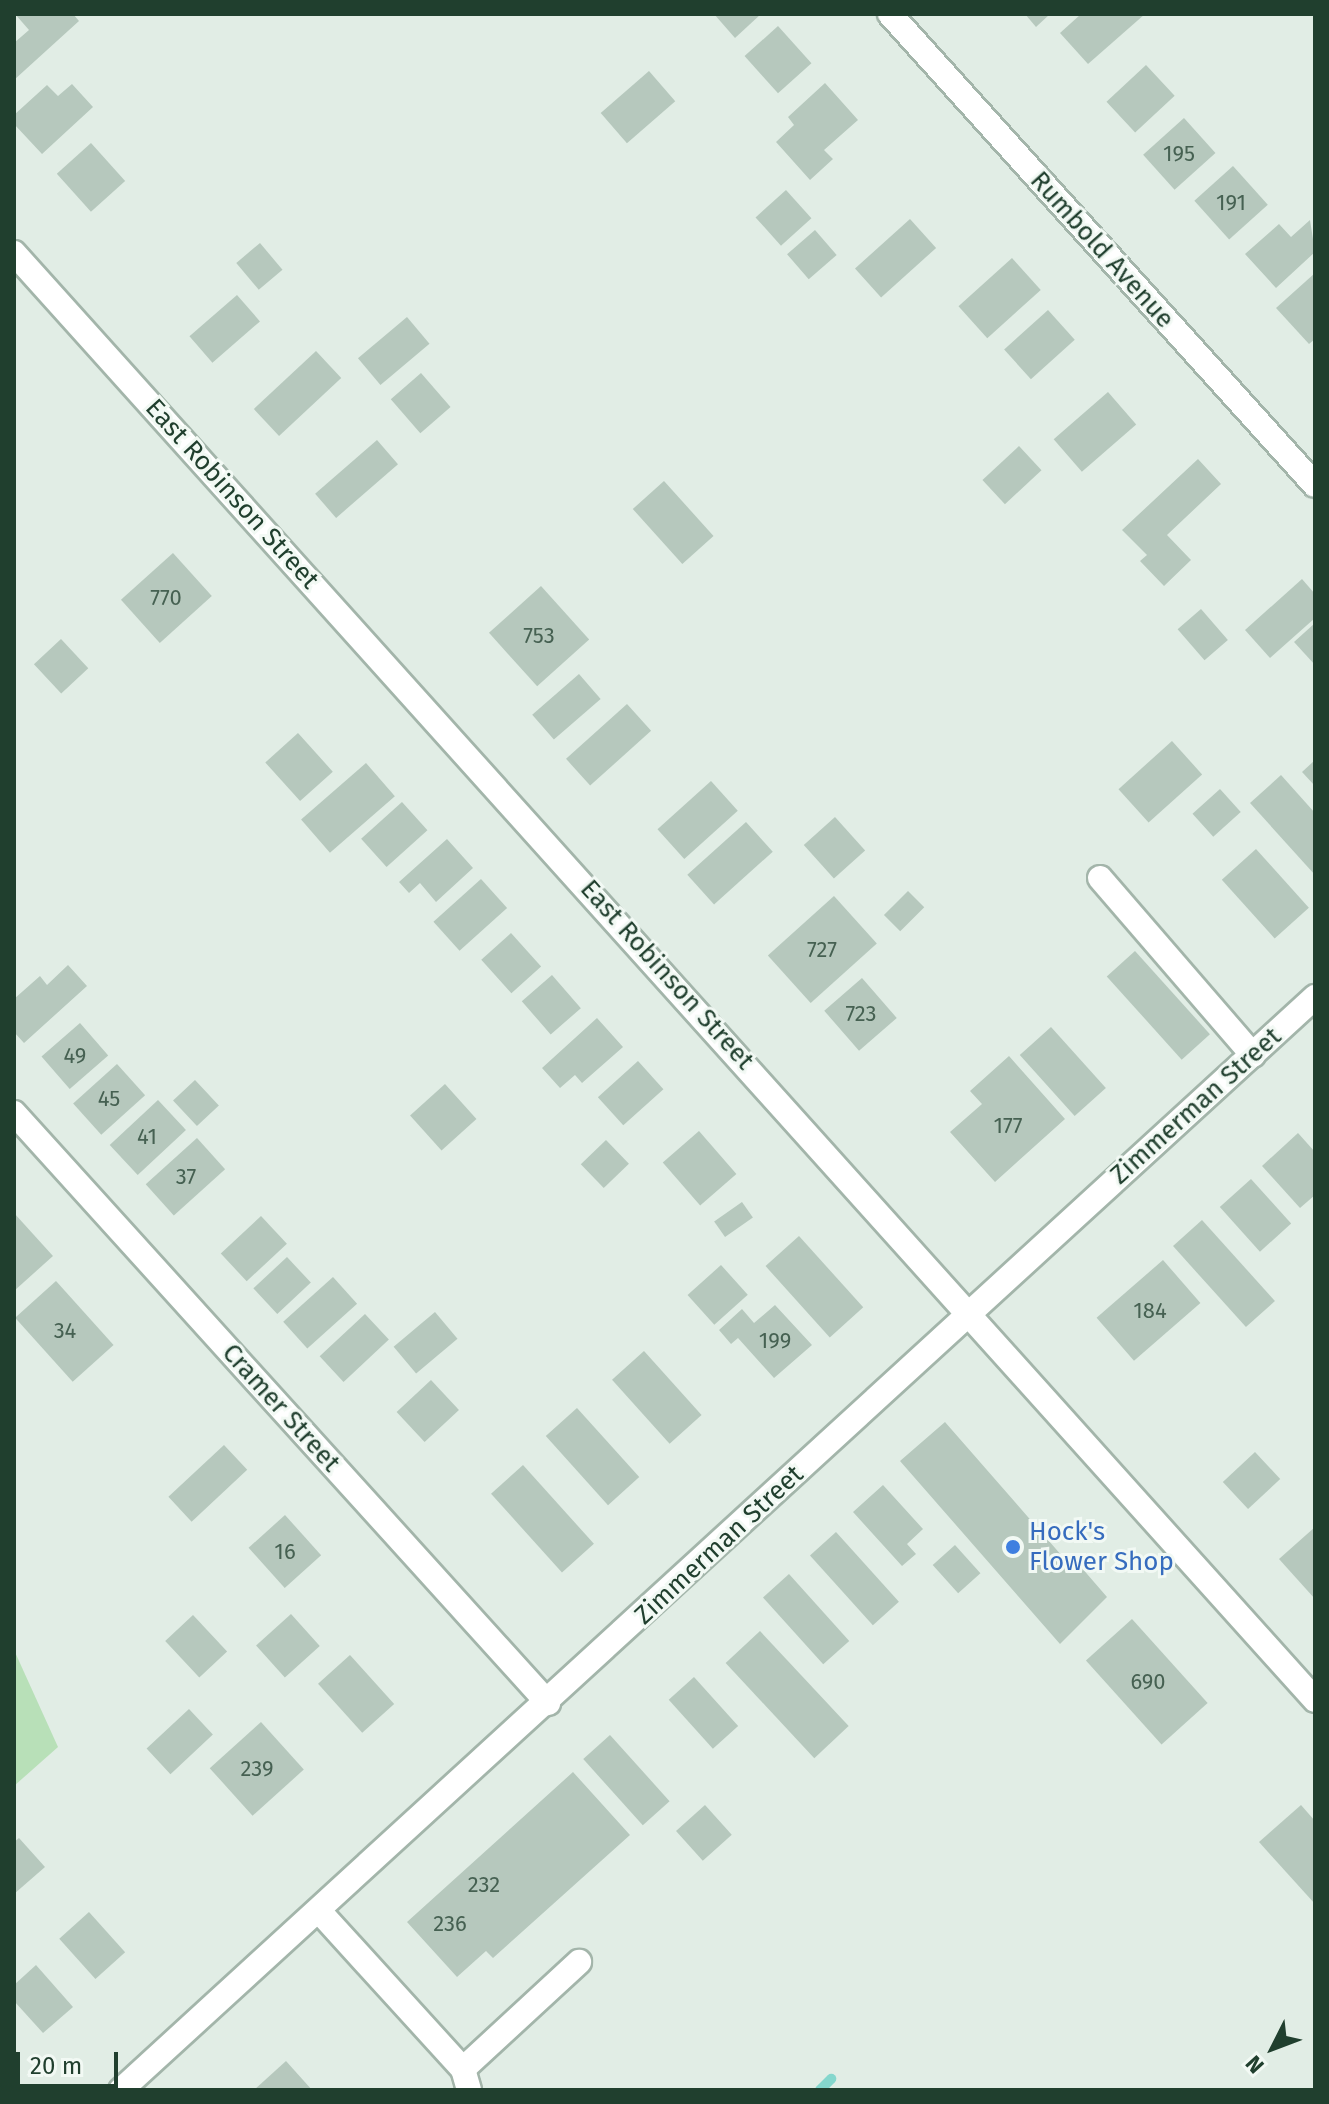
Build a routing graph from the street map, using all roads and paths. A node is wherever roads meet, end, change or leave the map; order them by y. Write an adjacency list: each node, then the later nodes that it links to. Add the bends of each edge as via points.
1 (890, 14): 3 (street, Rumbold Avenue)
2 (14, 253): 8 (street, East Robinson Street)
3 (1315, 485)
4 (1100, 878): 6 (street)
5 (1315, 997): 6 (street, Zimmerman Street)
6 (1253, 1055): 8 (street, Zimmerman Street)
7 (14, 1113): 10 (street, Cramer Street)
8 (972, 1312): 9 (street, East Robinson Street); 10 (street, Zimmerman Street)
9 (1314, 1696)
10 (548, 1703): 11 (street, Zimmerman Street)
11 (319, 1911): 13 (street); 14 (street, Zimmerman Street)
12 (579, 1962): 13 (street)
13 (466, 2079)
14 (121, 2090)

